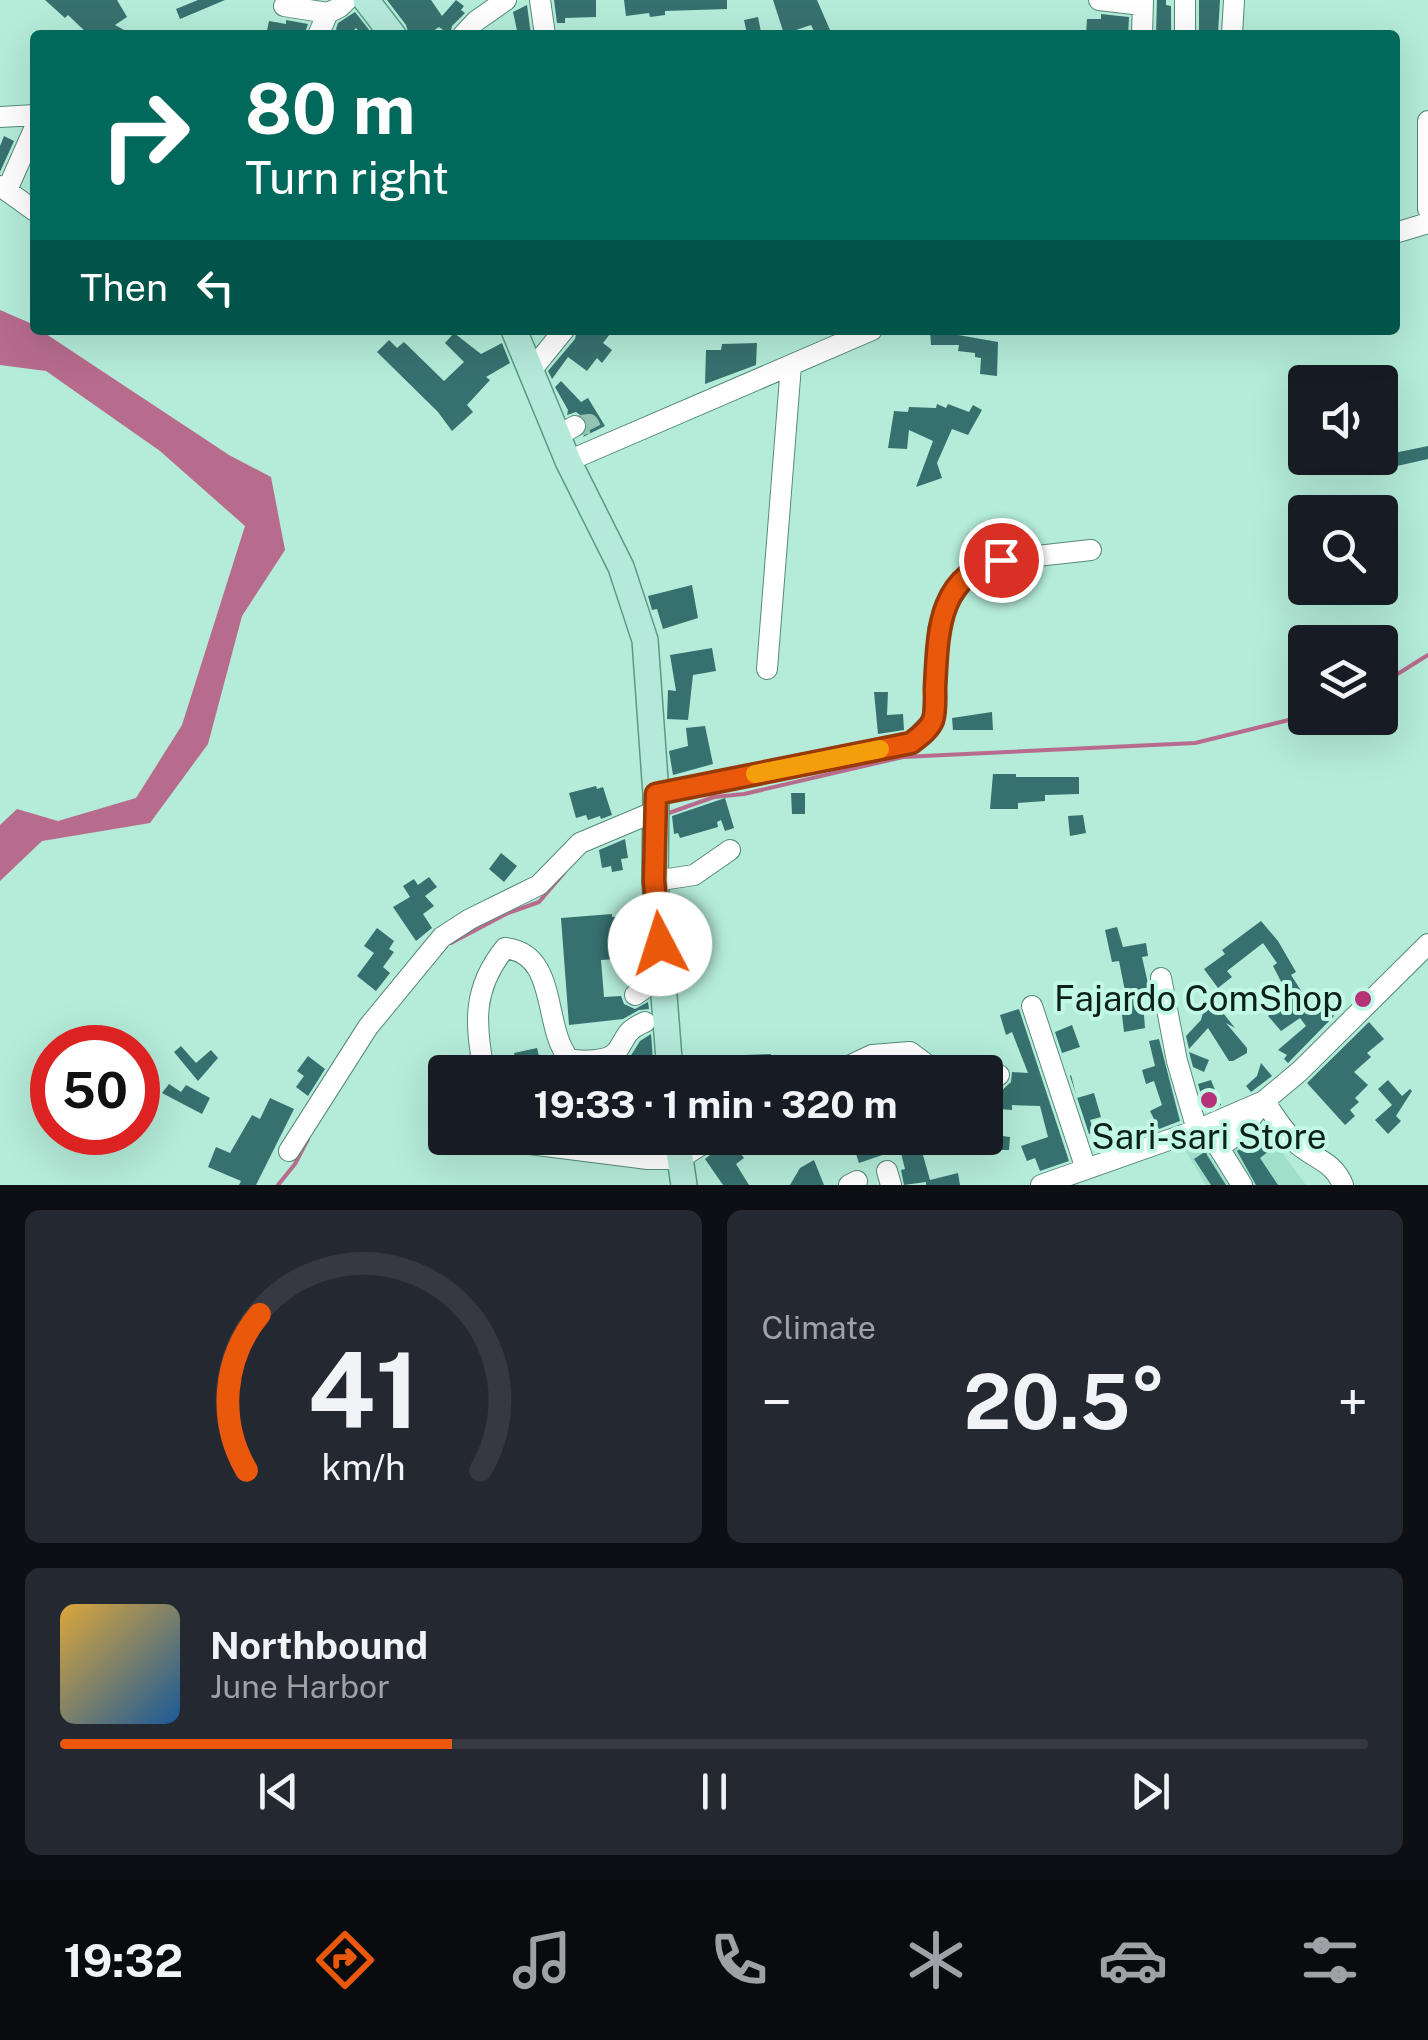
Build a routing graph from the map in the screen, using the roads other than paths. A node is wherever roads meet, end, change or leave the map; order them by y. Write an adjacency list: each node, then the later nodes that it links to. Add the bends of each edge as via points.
1 (347, 0): 10 (street)
2 (366, 0): 12 (main road)
3 (506, 0): 13 (street)
4 (540, 0): 14 (street)
5 (1099, 0): 8 (street)
6 (1185, 0): 16 (street)
7 (1234, 0): 17 (street)
8 (1142, 3): 15 (street)
9 (284, 6): 10 (street)
10 (328, 13): 11 (street)
11 (320, 30)
12 (389, 30)
13 (468, 30)
14 (545, 30)
15 (1142, 30)
16 (1185, 30)
17 (1232, 30)
18 (30, 114): 19 (street)
19 (0, 117)
20 (1428, 120): 24 (street)
21 (30, 138): 22 (street)
22 (4, 188): 23 (street)
23 (30, 206)
24 (1428, 210)
25 (1428, 223): 26 (street)
26 (1400, 231)
27 (516, 335): 31 (main road)
28 (560, 335): 31 (street)
29 (860, 335): 30 (street)
30 (791, 365): 32 (street); 34 (street)
31 (530, 372): 32 (main road)
32 (581, 435): 35 (main road, via 568,461 622,567 646,640)
33 (1091, 550): 35 (street, via 1001,560 967,574 938,630 933,720 911,743)
34 (767, 670)
35 (656, 802): 37 (main road); 51 (street, via 580,843 538,885 442,937 368,1027)
36 (730, 850): 37 (street, via 694,875)
37 (654, 881): 39 (main road)
38 (1428, 944): 49 (street)
39 (662, 976): 42 (main road); 42 (street)
40 (1161, 978): 50 (street)
41 (1032, 1006): 55 (street)
42 (646, 1013): 45 (street); 46 (main road)
43 (481, 1055): 44 (street, via 480,988 505,948 528,954 540,970)
44 (567, 1055)
45 (613, 1055)
46 (663, 1055)
47 (882, 1055): 48 (street)
48 (914, 1055)
49 (1264, 1101): 50 (street); 58 (street, via 1219,1148); 59 (street, via 1296,1144 1325,1160)
50 (1196, 1130): 55 (street)
51 (290, 1151)
52 (623, 1155): 53 (street)
53 (657, 1155)
54 (679, 1155): 56 (main road)
55 (1086, 1169): 57 (street)
56 (684, 1185)
57 (1041, 1185)
58 (1242, 1185)
59 (1343, 1185)

